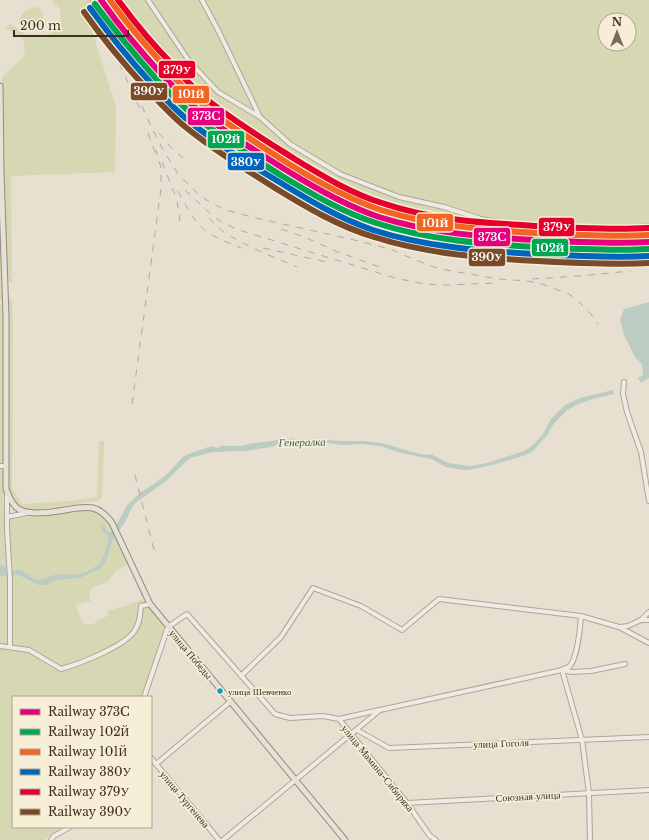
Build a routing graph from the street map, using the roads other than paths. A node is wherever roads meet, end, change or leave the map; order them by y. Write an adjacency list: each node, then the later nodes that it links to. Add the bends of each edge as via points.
1 (148, 0): 4 (street, via 189,60 218,92)
2 (202, 0): 4 (street)
3 (0, 86): 5 (main road)
4 (260, 118): 6 (street, via 290,144 340,174 399,197 519,226)
5 (0, 127): 7 (main road)
6 (649, 226)
7 (2, 230): 8 (main road)
8 (6, 316): 9 (street); 12 (main road)
9 (0, 317)
10 (624, 382): 14 (street, via 623,394 641,452)
11 (0, 466): 12 (street)
12 (6, 466): 13 (main road)
13 (6, 489): 15 (main road, via 17,508); 16 (street)
14 (649, 501)
15 (27, 513): 16 (street); 17 (main road, улица Победы, via 92,507 102,512 112,522)
16 (7, 517): 26 (street)
17 (150, 604): 22 (main road, улица Победы); 26 (street, via 141,606 140,619 135,631 120,644 62,669 29,650)
18 (649, 612): 20 (street)
19 (581, 616): 23 (street); 28 (street, via 574,658 569,667); 29 (street, via 439,599 402,630 361,606 313,588 281,637)
20 (641, 620): 21 (street); 23 (street)
21 (649, 620)
22 (168, 626): 29 (street, улица Мамина-Сибиряка, via 187,614); 30 (street); 31 (main road, улица Победы)
23 (619, 627): 24 (street)
24 (649, 643)
25 (0, 646): 26 (street)
26 (10, 647)
27 (625, 664): 28 (street, via 591,671)
28 (562, 670): 32 (street); 37 (street)
29 (241, 676): 33 (street, улица Мамина-Сибиряка, via 274,714 290,718 324,716)
30 (144, 696)
31 (230, 702): 39 (street); 40 (main road, улица Победы)
32 (380, 710): 33 (street); 34 (street)
33 (338, 719): 35 (street, улица Мамина-Сибиряка)
34 (357, 730): 35 (street); 37 (street, улица Гоголя, via 389,748)
35 (351, 735): 40 (street); 43 (street, улица Мамина-Сибиряка)
36 (649, 737): 37 (street, улица Гоголя)
37 (582, 740): 42 (street)
38 (152, 759): 39 (street, улица Тургенева)
39 (156, 764): 46 (street, улица Тургенева)
40 (296, 780): 47 (street); 48 (main road, улица Победы)
41 (649, 790): 42 (street, Союзная улица)
42 (589, 793): 43 (street, Союзная улица); 50 (street)
43 (407, 803): 49 (street, улица Мамина-Сибиряка, via 430,836)
44 (68, 828): 45 (street)
45 (51, 840)
46 (219, 840)
47 (223, 840)
48 (345, 840)
49 (436, 840)
50 (590, 840)

